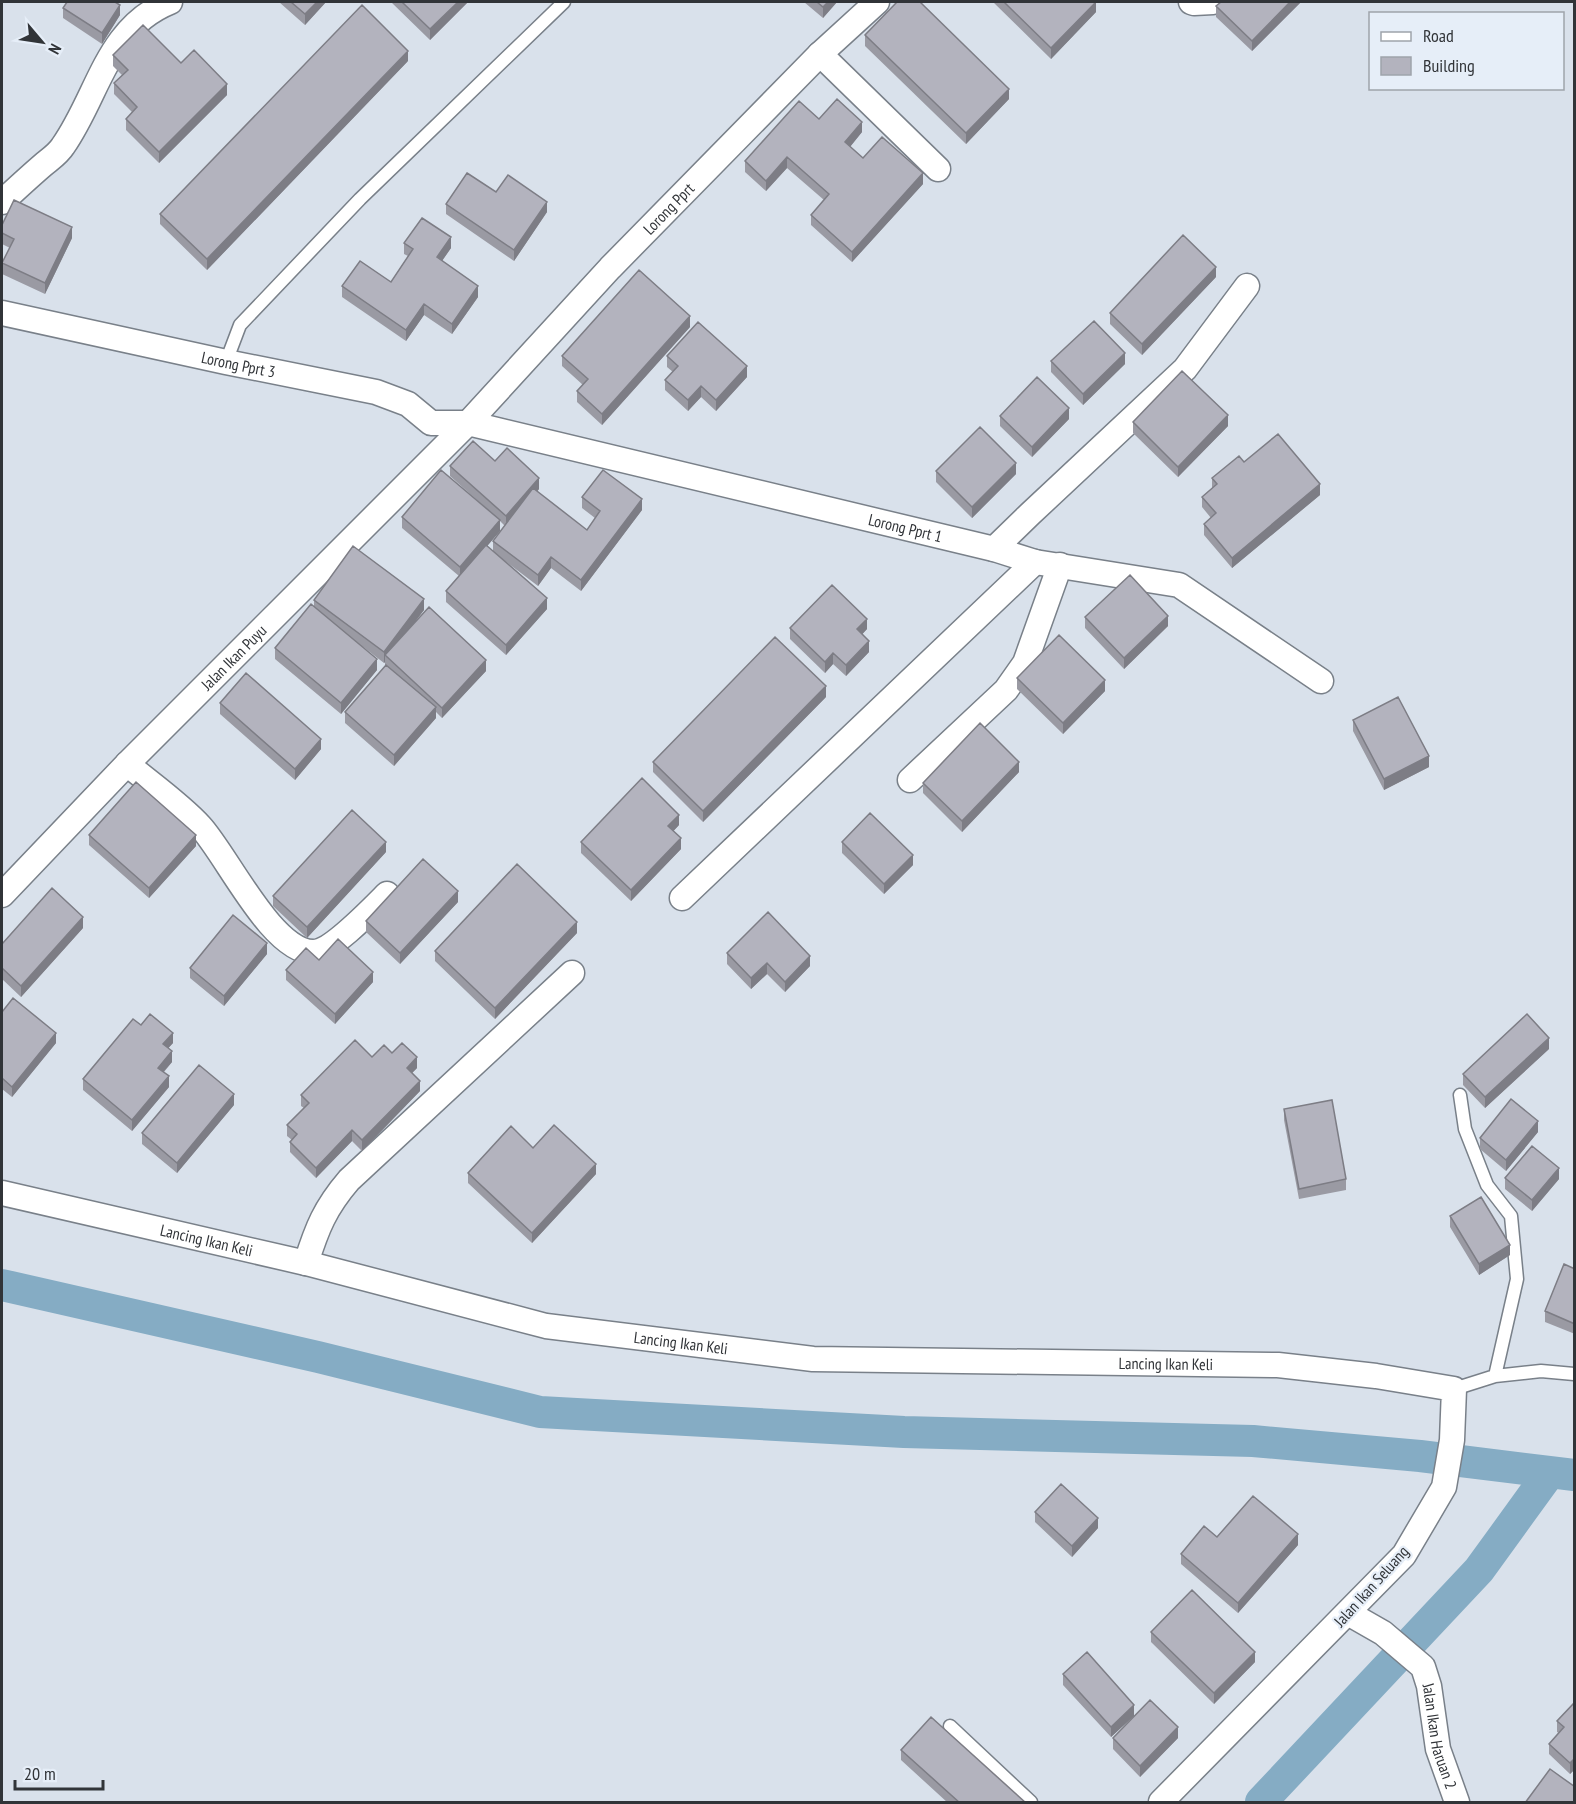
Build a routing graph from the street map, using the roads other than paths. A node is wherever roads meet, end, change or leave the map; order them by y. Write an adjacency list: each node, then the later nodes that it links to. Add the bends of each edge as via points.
1 (170, 2): 8 (street, via 152,10 121,39 61,149)
2 (564, 2): 11 (lane, via 360,199 240,325)
3 (877, 2): 6 (street, Lorong Pprt)
4 (1191, 2): 5 (street)
5 (1213, 2)
6 (820, 54): 7 (street); 12 (street, Lorong Pprt, via 610,268)
7 (938, 169)
8 (2, 202)
9 (1247, 286): 13 (street, via 1185,369)
10 (2, 313): 11 (street, Lorong Pprt 3)
11 (226, 362): 12 (street, Lorong Pprt 3, via 376,392 408,404 431,423)
12 (468, 423): 13 (street, Lorong Pprt 1); 17 (street, Jalan Ikan Puyu)
13 (994, 549): 14 (street, Lorong Pprt 1)
14 (1035, 562): 15 (street, Lorong Pprt 1); 21 (street)
15 (1060, 565): 16 (street, Lorong Pprt 1, via 1179,585); 18 (street, via 1025,663 1006,690)
16 (1321, 681)
17 (127, 764): 19 (street, via 200,826 270,925 298,950 315,952 336,941); 20 (street, Jalan Ikan Puyu)
18 (910, 780)
19 (387, 894)
20 (2, 895)
21 (682, 898)
22 (572, 973): 25 (street, via 349,1179 319,1224)
23 (1460, 1095): 27 (lane, via 1465,1129 1487,1185 1511,1216 1517,1279)
24 (2, 1193): 25 (street, Lancing Ikan Keli)
25 (306, 1263): 28 (street, Lancing Ikan Keli, via 546,1326 813,1359 1278,1365)
26 (1575, 1374): 27 (lane, via 1541,1371)
27 (1495, 1376): 28 (lane)
28 (1454, 1389): 29 (street, Jalan Ikan Seluang, via 1452,1440 1444,1487 1404,1555)
29 (1348, 1613): 32 (street, Jalan Ikan Seluang); 33 (street, Jalan Ikan Haruan 2, via 1383,1634 1423,1666 1438,1749)
30 (950, 1726): 31 (lane)
31 (1031, 1803)
32 (1161, 1803)
33 (1457, 1803)

